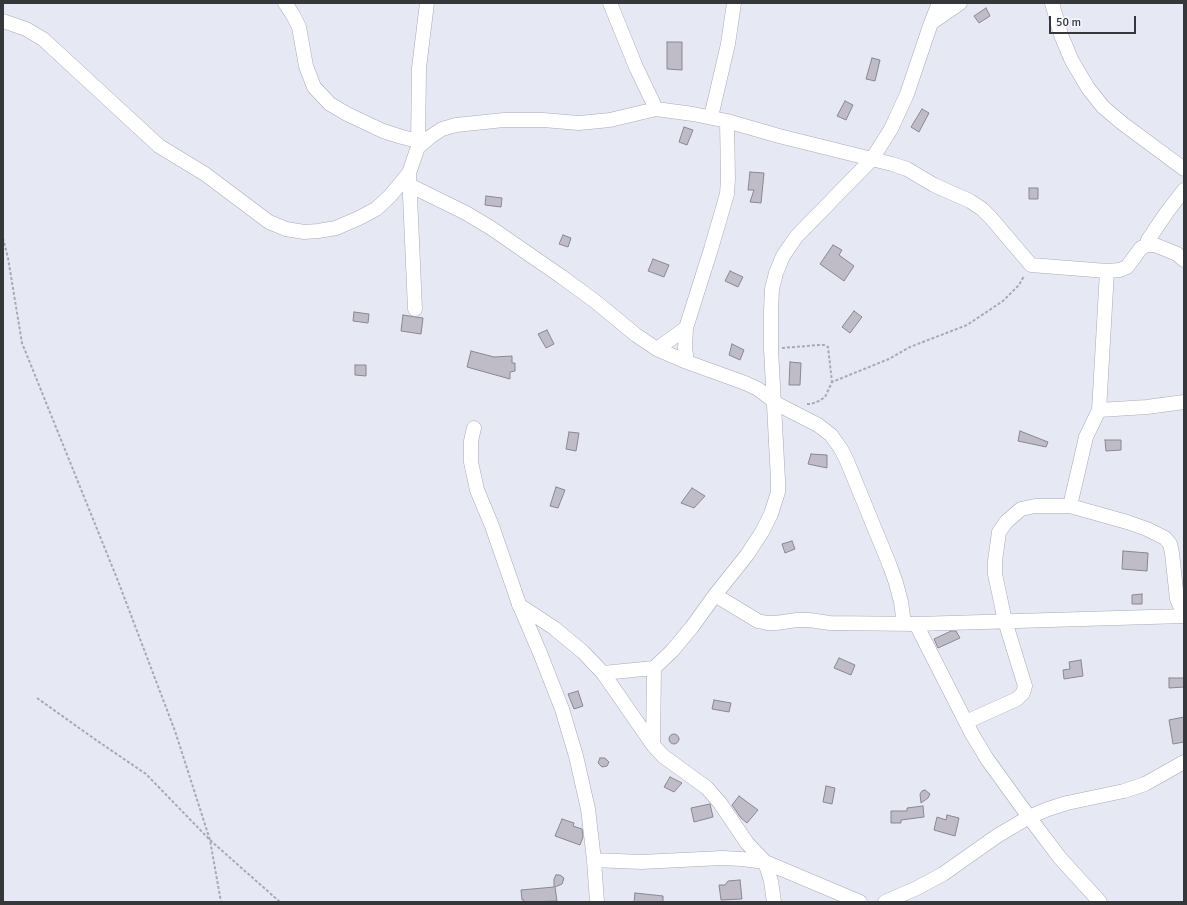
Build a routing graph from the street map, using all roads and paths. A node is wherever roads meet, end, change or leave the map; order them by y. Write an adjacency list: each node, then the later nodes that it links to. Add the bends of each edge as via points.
1 (285, 3): 13 (street, via 299,27 306,66 314,87 330,104 383,131)
2 (427, 3): 13 (street, via 419,68)
3 (610, 3): 10 (street)
4 (734, 3): 11 (street, via 728,44)
5 (939, 3): 9 (street)
6 (960, 3): 9 (street)
7 (1050, 4): 15 (street, via 1072,61 1103,107)
8 (3, 21): 16 (street, via 26,29 43,39 159,146 205,174 270,222 281,227 304,232 336,228 376,209)
9 (931, 23): 14 (street, via 907,94)
10 (656, 109): 11 (street); 13 (street, via 610,120 579,123 504,120 456,125 442,129)
11 (711, 117): 12 (street)
12 (727, 121): 14 (street); 24 (street, via 728,179 725,204)
13 (418, 144): 16 (street)
14 (872, 158): 21 (street, via 907,169 982,209); 26 (street, via 796,237 783,256 772,289)
15 (1184, 169)
16 (409, 179): 23 (street); 25 (street, via 491,228 568,281)
17 (1184, 190): 19 (street)
18 (3, 238): 48 (path, via 22,343 170,717)
19 (1147, 245): 20 (street, via 1170,250); 22 (street, via 1141,248 1127,267)
20 (1184, 260)
21 (1031, 265): 22 (street); 28 (path, via 1019,285 1003,301 967,325)
22 (1107, 271): 32 (street)
23 (415, 309)
24 (686, 328): 25 (street); 27 (street, via 685,348)
25 (657, 349): 27 (street)
26 (771, 349): 28 (path, via 819,345 828,347); 29 (street)
27 (688, 362): 29 (street, via 745,382)
28 (832, 382): 31 (path, via 825,397 811,404)
29 (774, 401): 35 (street, via 778,492 762,532); 40 (street, via 818,425 831,435 841,449 890,566)
30 (1184, 402): 32 (street)
31 (804, 404)
32 (1099, 410): 34 (street, via 1086,437)
33 (474, 428): 36 (street, via 471,462 477,490)
34 (1070, 506): 37 (street, via 1127,522 1165,538 1170,544 1178,599); 39 (street, via 1035,506 1021,509 999,532 995,574)
35 (715, 595): 40 (street, via 758,621 767,623 809,620 830,623); 41 (street, via 692,628)
36 (519, 604): 42 (street, via 554,628); 49 (street, via 562,709 572,742 588,809)
37 (1184, 612)
38 (1184, 616): 39 (street)
39 (1005, 621): 40 (street); 44 (street, via 1024,693 1018,699)
40 (910, 624): 44 (street)
41 (654, 668): 42 (street); 45 (street)
42 (603, 673): 45 (street)
43 (37, 698): 48 (path, via 146,774)
44 (966, 722): 47 (street, via 987,759)
45 (653, 745): 50 (street, via 663,756 707,788 747,844)
46 (1184, 762): 47 (street, via 1145,784 1067,803)
47 (1028, 817): 56 (street, via 942,874); 57 (street, via 1060,858)
48 (210, 840): 51 (path); 52 (path)
49 (594, 860): 50 (street, via 641,862 722,858); 53 (street)
50 (765, 862): 54 (street); 55 (street)
51 (221, 902)
52 (280, 902)
53 (597, 902)
54 (774, 902)
55 (860, 902)
56 (885, 902)
57 (1100, 902)

